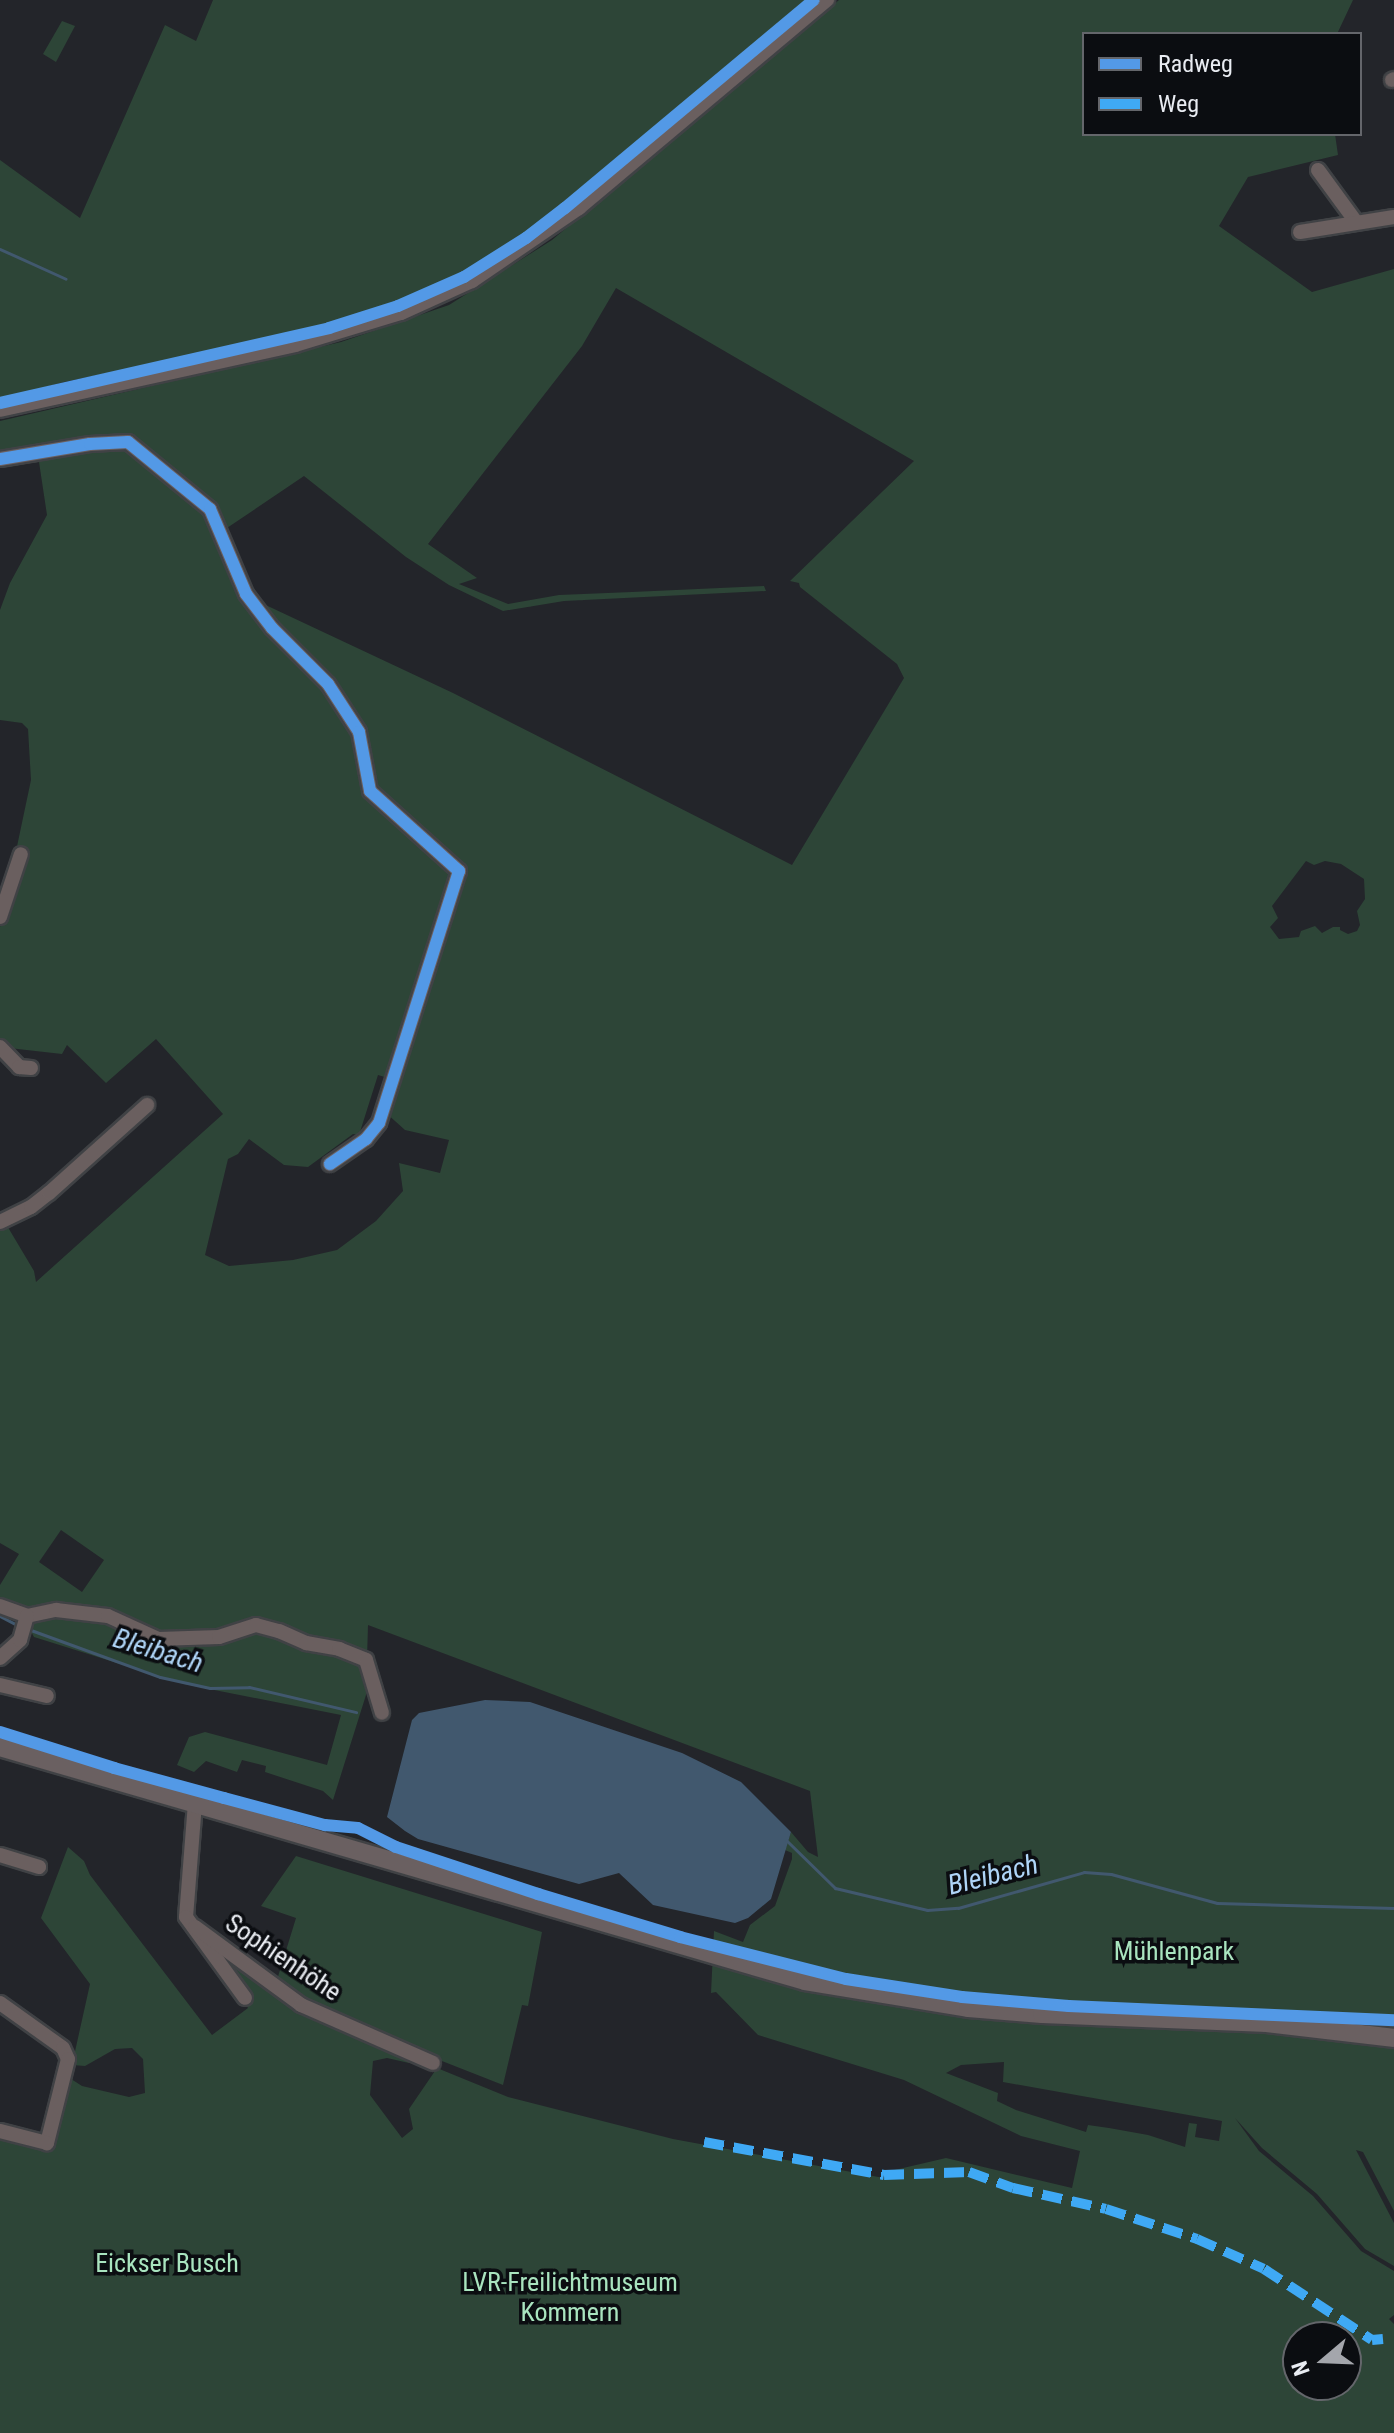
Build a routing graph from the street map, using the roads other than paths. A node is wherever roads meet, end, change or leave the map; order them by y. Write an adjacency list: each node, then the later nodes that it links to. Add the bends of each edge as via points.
1 (827, 0): 6 (street, via 579,208 472,281 401,313 295,345)
2 (1318, 170): 4 (street)
3 (1394, 217): 4 (street)
4 (1356, 222): 5 (street)
5 (1300, 232)
6 (0, 410)
7 (0, 459): 13 (street, via 128,442 210,509 246,594 328,684 359,732 370,791 459,871 379,1123)
8 (21, 854): 9 (street)
9 (0, 917)
10 (0, 1047): 11 (street, via 19,1067)
11 (31, 1068)
12 (147, 1105): 14 (street, via 49,1193)
13 (330, 1164)
14 (0, 1222)
15 (0, 1606): 16 (street)
16 (25, 1624): 17 (street, via 14,1649); 20 (street, via 56,1610 108,1616 158,1639 193,1640 256,1625 339,1649 369,1665)
17 (0, 1658)
18 (0, 1685): 19 (street)
19 (47, 1696)
20 (382, 1713)
21 (0, 1747): 22 (main road)
22 (195, 1803): 25 (street, via 185,1900 186,1917); 28 (main road, via 805,1981 968,2008 1267,2023)
23 (0, 1855): 24 (street)
24 (39, 1867)
25 (195, 1927): 26 (street); 29 (street, Sophienhöhe, via 301,2005)
26 (245, 1998)
27 (0, 2003): 30 (street, via 63,2048 68,2059 47,2143)
28 (1394, 2038)
29 (433, 2063)
30 (0, 2131)

